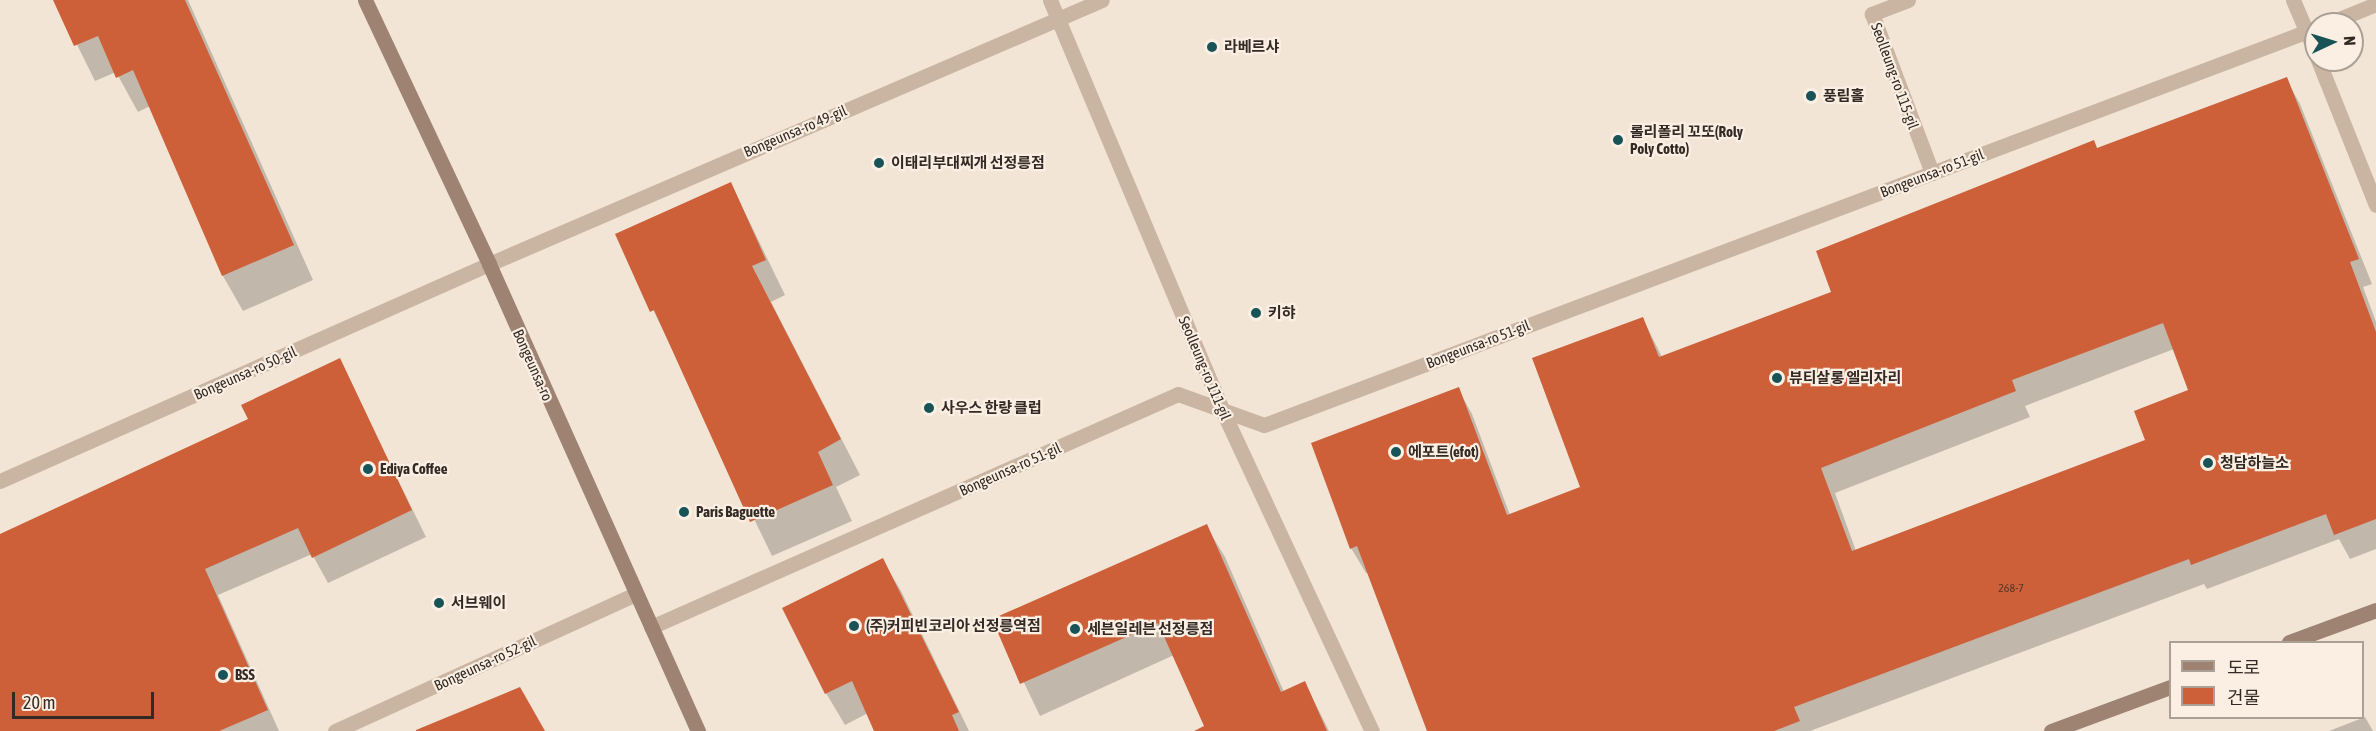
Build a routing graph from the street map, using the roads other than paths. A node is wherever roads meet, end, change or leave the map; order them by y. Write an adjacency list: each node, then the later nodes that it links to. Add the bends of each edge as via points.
1 (365, 0): 14 (main road, Bongeunsa-ro)
2 (1050, 0): 8 (street, Seolleung-ro 111-gil)
3 (1102, 0): 8 (street, Bongeunsa-ro 49-gil)
4 (1908, 0): 12 (street, Seolleung-ro 115-gil, via 1872,14)
5 (2294, 0): 9 (street)
6 (2376, 4): 7 (street)
7 (2356, 12)
8 (1058, 17): 14 (street, Bongeunsa-ro 49-gil); 15 (street, Seolleung-ro 111-gil)
9 (2304, 17)
10 (2304, 33): 12 (street, Bongeunsa-ro 51-gil)
11 (2323, 72): 13 (street)
12 (1932, 173): 15 (street, Bongeunsa-ro 51-gil, via 1263,425)
13 (2376, 205)
14 (489, 264): 16 (street, Bongeunsa-ro 50-gil); 17 (main road, Bongeunsa-ro)
15 (1224, 414): 19 (street, Bongeunsa-ro 51-gil, via 1178,394); 24 (street, Seolleung-ro 111-gil)
16 (0, 481)
17 (634, 594): 19 (main road, Bongeunsa-ro); 22 (street, Bongeunsa-ro 52-gil)
18 (2376, 610): 20 (main road)
19 (651, 627): 23 (main road, Bongeunsa-ro)
20 (2292, 641)
21 (2169, 687): 25 (main road)
22 (335, 731)
23 (698, 731)
24 (1372, 731)
25 (2051, 731)

